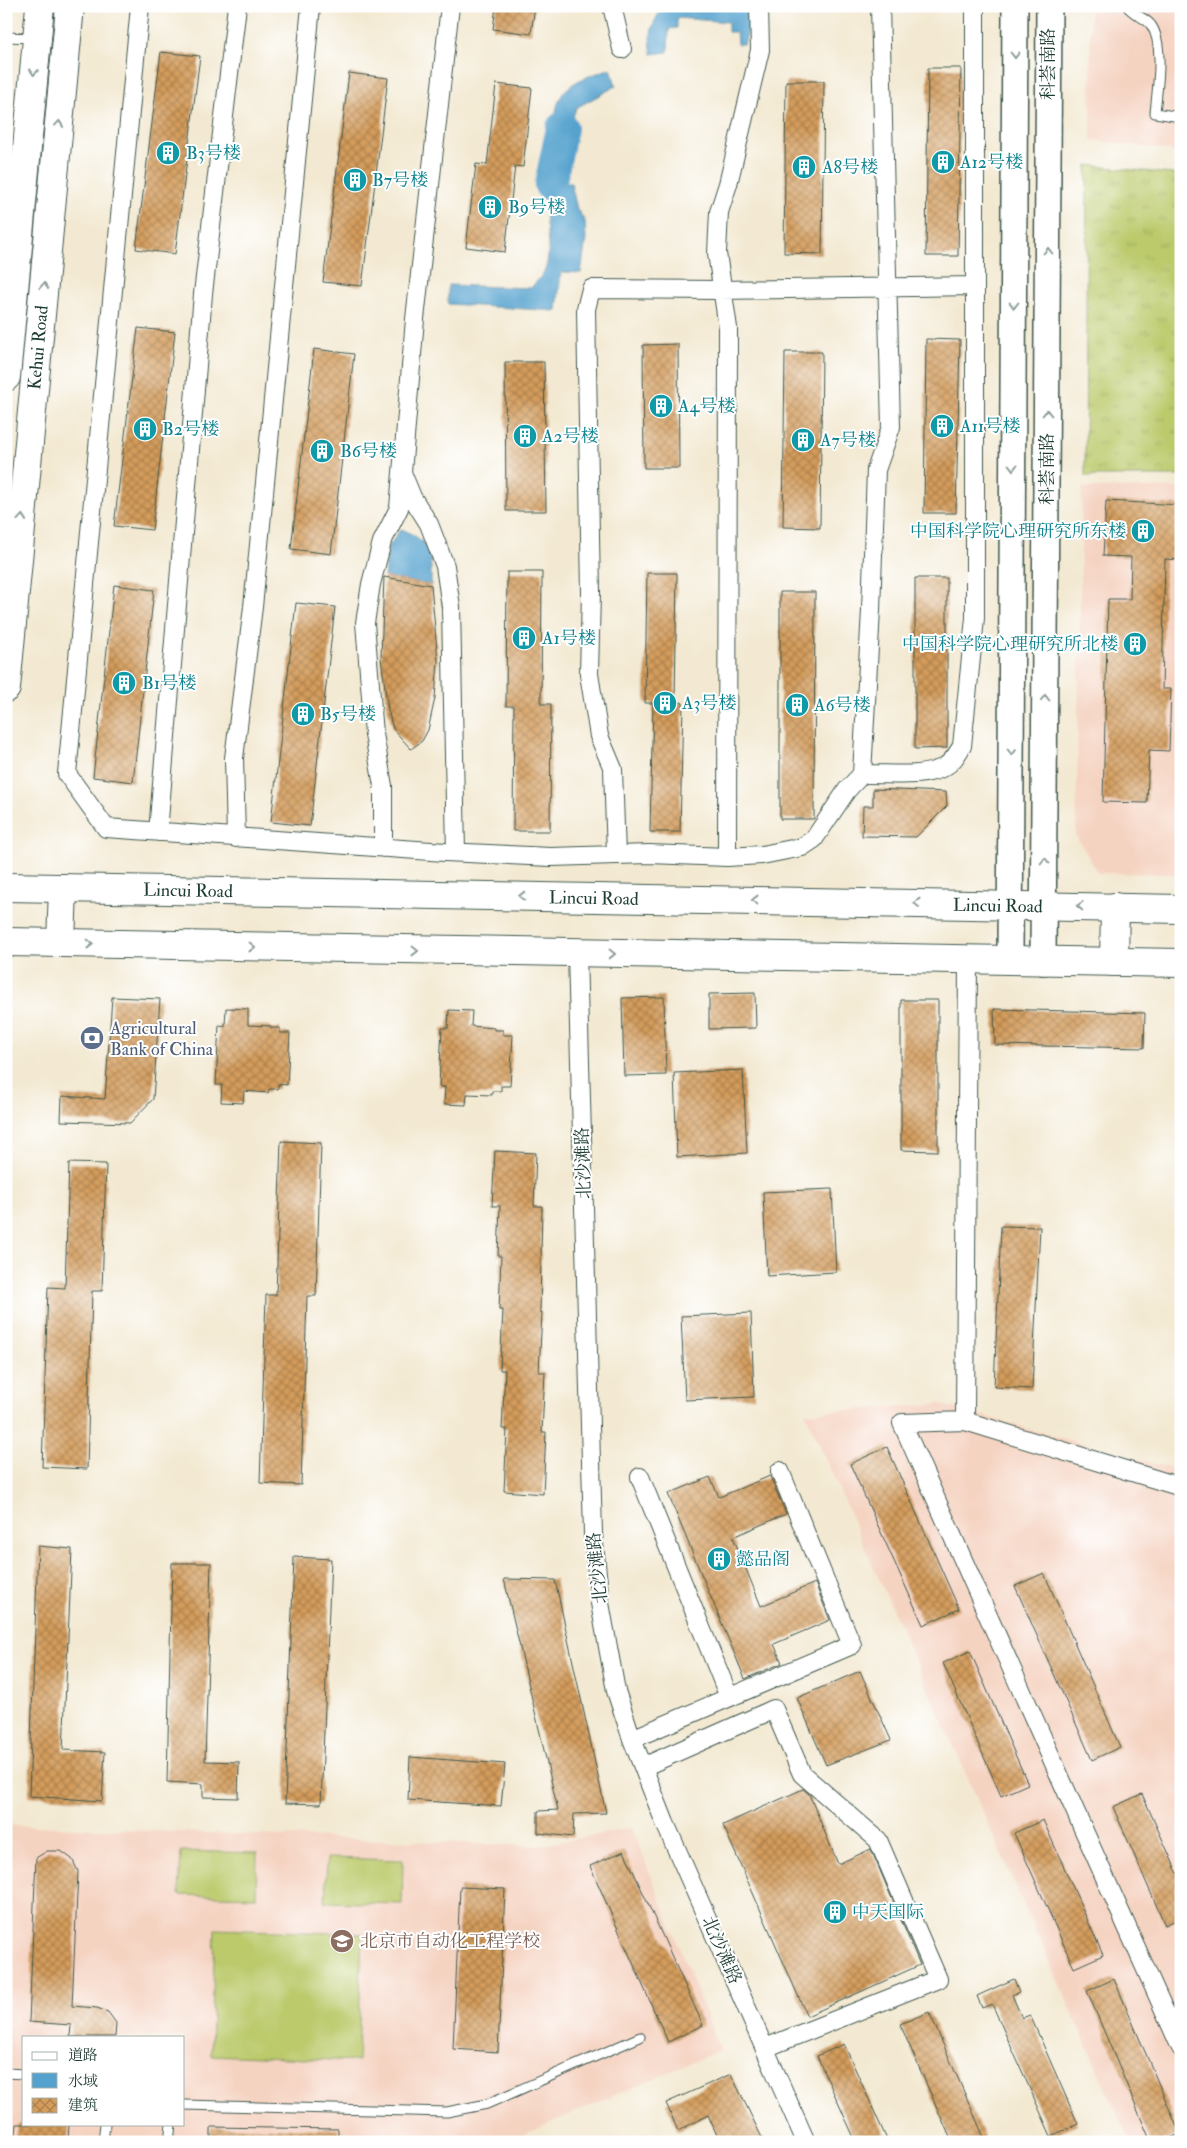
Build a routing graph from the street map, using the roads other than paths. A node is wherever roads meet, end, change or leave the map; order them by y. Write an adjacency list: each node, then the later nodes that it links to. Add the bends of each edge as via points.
1 (40, 6): 15 (main road, Kehui Road)
2 (70, 6): 22 (main road, Kehui Road, one-way to 2)
3 (140, 6): 24 (street, via 67,774 106,828)
4 (237, 6): 24 (street, via 203,294)
5 (311, 6): 25 (street, via 253,608 234,758)
6 (450, 6): 21 (street)
7 (612, 6): 16 (street)
8 (759, 6): 19 (street, via 760,50 719,212 717,253)
9 (880, 6): 23 (street, via 891,427 876,470)
10 (976, 6): 18 (street)
11 (1015, 6): 32 (street, 科荟南路, one-way to 32)
12 (1049, 6): 33 (street, 科荟南路, one-way to 12)
13 (1127, 6): 17 (lane, via 1151,24 1159,43 1155,113)
14 (6, 37): 15 (lane)
15 (37, 38): 20 (main road, Kehui Road, one-way to 20)
16 (622, 49)
17 (1181, 117)
18 (975, 286): 19 (street); 23 (street, via 975,618 962,746 955,759 944,767 927,772)
19 (720, 290): 28 (street, via 591,289 586,309 591,594 589,674 599,736 613,769); 29 (street, via 728,328)
20 (6, 377)
21 (402, 474): 26 (street, via 398,508 382,542 365,623 374,734 383,786); 27 (street, via 432,531 444,566 451,607)
22 (6, 688)
23 (862, 774): 29 (street, via 846,790 814,839 802,847)
24 (158, 832): 25 (street)
25 (236, 838): 26 (street)
26 (383, 848): 27 (street)
27 (456, 852): 28 (street)
28 (616, 855): 29 (street)
29 (727, 858)
30 (6, 887): 31 (main road, Lincui Road)
31 (63, 888): 32 (main road, Lincui Road, one-way to 31); 37 (main road)
32 (1012, 904): 33 (main road, Lincui Road); 40 (street, 科荟南路)
33 (1044, 905): 34 (main road, Lincui Road, one-way to 33); 41 (street, 科荟南路)
34 (1115, 907): 35 (main road, Lincui Road); 42 (main road)
35 (1181, 909)
36 (6, 942): 37 (main road)
37 (61, 944): 38 (main road, one-way to 38)
38 (576, 954): 39 (main road, one-way to 39); 49 (street, 北沙滩路, via 593,1534 600,1602 616,1691)
39 (968, 960): 40 (main road); 44 (street)
40 (1010, 961): 41 (main road)
41 (1043, 962): 42 (main road)
42 (1114, 962): 43 (main road)
43 (1181, 963)
44 (965, 1421): 47 (street); 53 (street, via 902,1423)
45 (780, 1471): 48 (street, via 852,1645)
46 (640, 1477): 48 (street)
47 (1181, 1487)
48 (729, 1697): 49 (street)
49 (632, 1739): 50 (street, 北沙滩路)
50 (643, 1767): 52 (street, 北沙滩路); 52 (street, via 774,1709 802,1774 878,1840 938,1979)
51 (640, 2037): 56 (lane, via 487,2104 447,2112)
52 (765, 2048): 61 (street, 北沙滩路)
53 (1181, 2048)
54 (6, 2073): 55 (lane)
55 (22, 2074)
56 (185, 2105)
57 (105, 2126): 59 (lane)
58 (171, 2126): 60 (lane)
59 (103, 2142)
60 (169, 2142)
61 (806, 2142)

